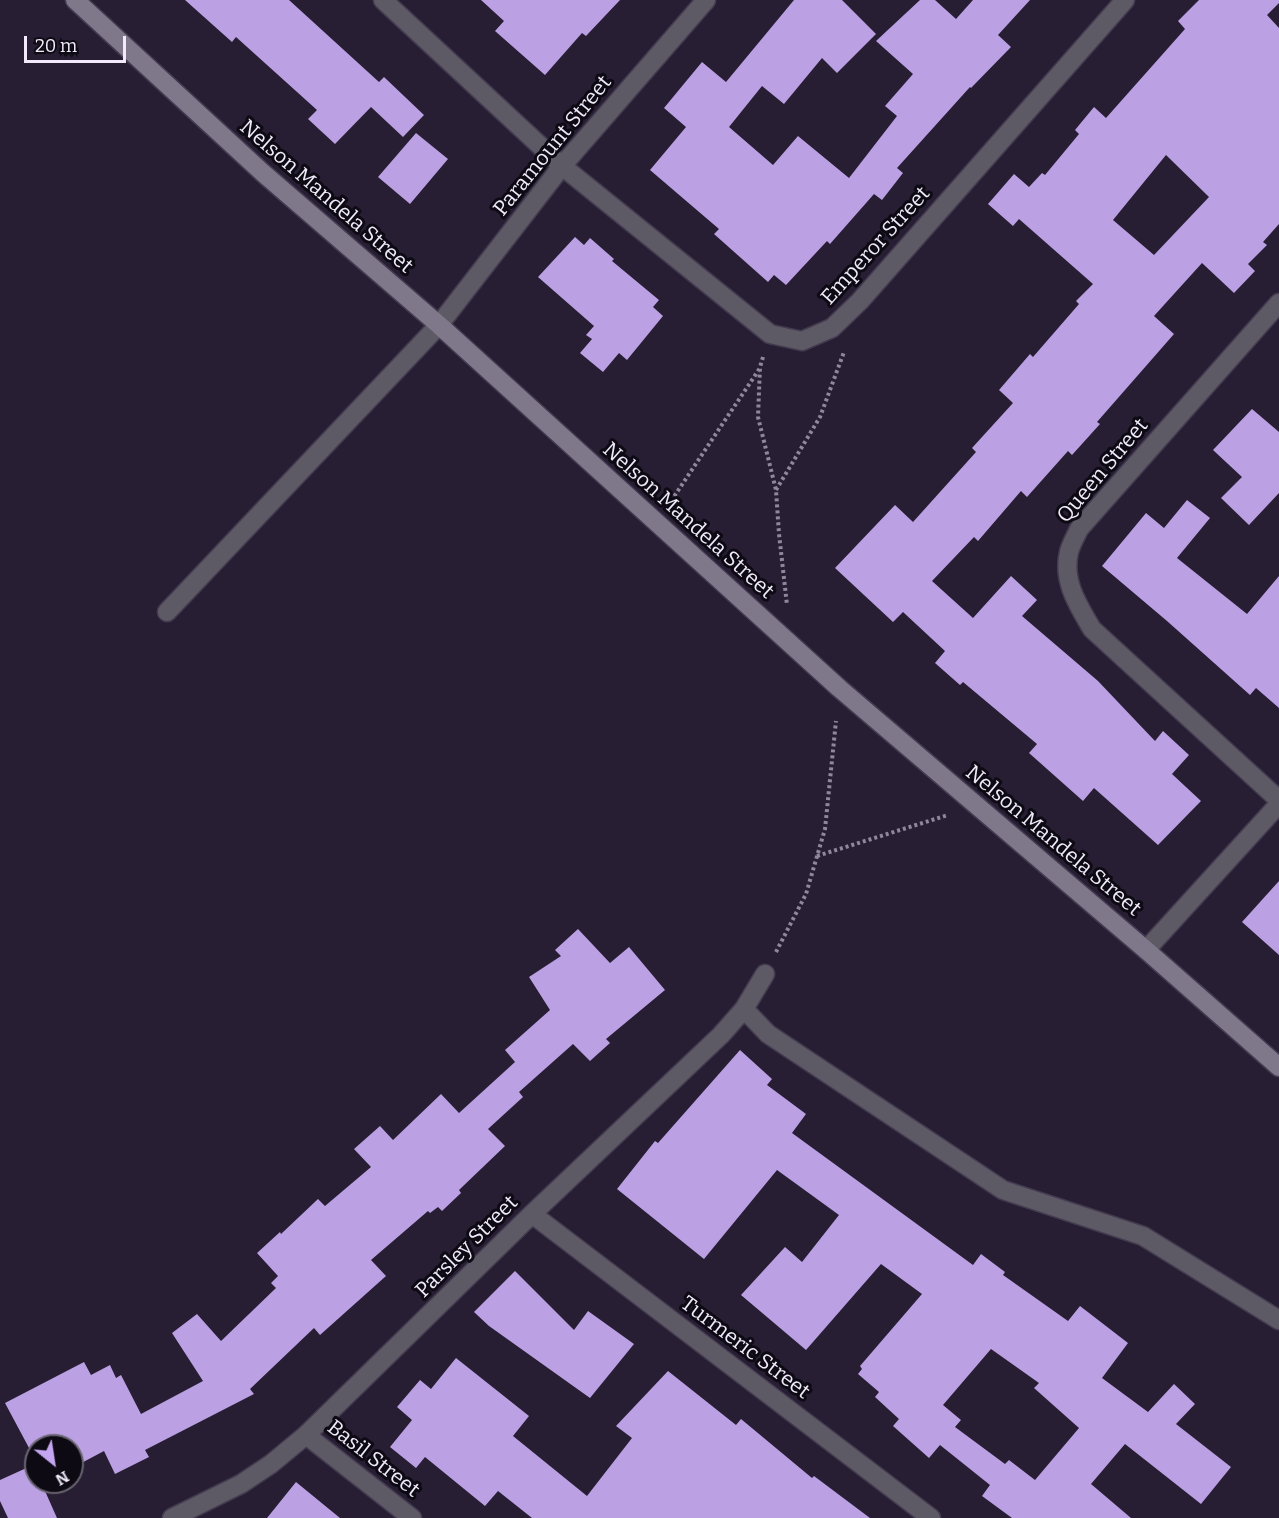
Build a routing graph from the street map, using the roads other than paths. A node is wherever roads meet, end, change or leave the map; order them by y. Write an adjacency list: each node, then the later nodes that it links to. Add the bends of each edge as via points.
1 (75, 0): 7 (street, Nelson Mandela Street, via 263,173)
2 (383, 0): 5 (street, Emperor Street)
3 (706, 0): 5 (street, Paramount Street)
4 (1125, 0): 5 (street, Emperor Street, via 860,301 832,328 802,341 770,334)
5 (562, 166): 7 (street, Paramount Street)
6 (1279, 303): 9 (street, Queen Street, via 1078,529 1069,552 1068,578 1092,629)
7 (439, 326): 8 (street, Paramount Street); 10 (street, Nelson Mandela Street, via 839,688)
8 (166, 612)
9 (1279, 802): 10 (street)
10 (1146, 950): 13 (street, Nelson Mandela Street)
11 (765, 974): 12 (street, Parsley Street)
12 (744, 1009): 14 (street, Parsley Street); 15 (street, via 768,1034 1003,1190 1143,1236)
13 (1279, 1067)
14 (532, 1214): 16 (street, Parsley Street); 19 (street, Turmeric Street)
15 (1279, 1320)
16 (306, 1434): 17 (street, Parsley Street, via 241,1484); 18 (street, Basil Street)
17 (172, 1518)
18 (412, 1518)
19 (931, 1518)

